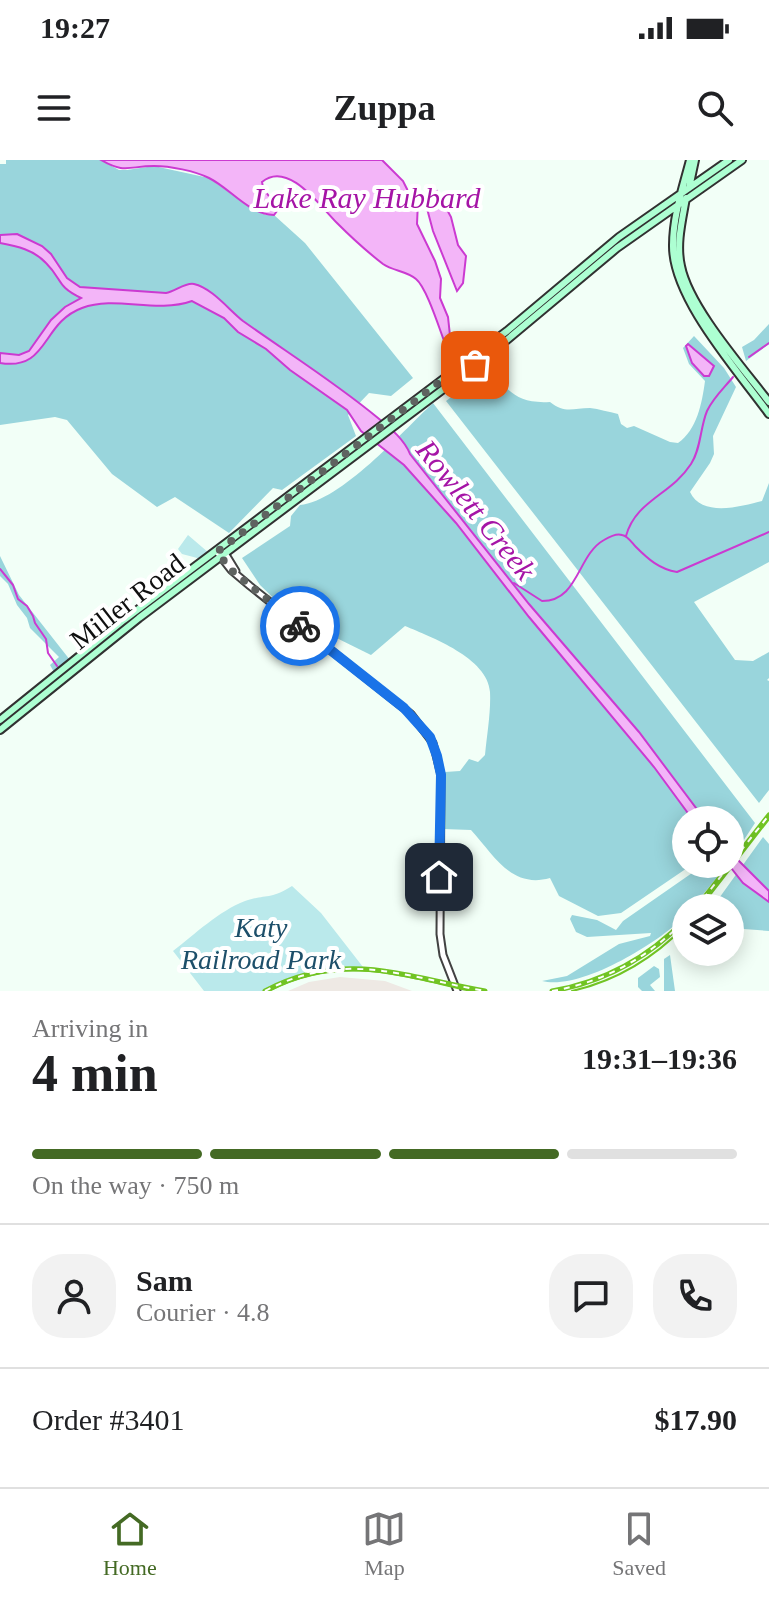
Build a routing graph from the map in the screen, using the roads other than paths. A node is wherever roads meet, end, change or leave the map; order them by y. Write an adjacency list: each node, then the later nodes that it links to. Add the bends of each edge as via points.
1 (693, 160): 4 (main road); 7 (main road)
2 (729, 160): 5 (main road)
3 (742, 160): 7 (main road)
4 (693, 170): 5 (main road, via 695,177); 6 (main road)
5 (704, 177): 6 (main road)
6 (688, 189): 7 (main road)
7 (682, 199): 8 (main road); 9 (main road); 10 (main road); 11 (main road, via 681,267)
8 (654, 220): 9 (main road, via 668,217); 10 (main road)
9 (675, 224): 11 (main road, via 677,278)
10 (607, 251): 12 (main road)
11 (704, 318): 15 (main road); 17 (main road)
12 (478, 358): 13 (main road); 14 (main road)
13 (451, 374): 14 (main road); 16 (main road)
14 (436, 394): 16 (main road)
15 (769, 402)
16 (404, 413): 18 (main road, Miller Road)
17 (769, 414)
18 (221, 553): 19 (main road, Miller Road); 22 (street, via 231,570 404,708 430,737 441,775 440,942)
19 (28, 702): 20 (main road, Miller Road); 21 (main road, Miller Road)
20 (0, 720)
21 (0, 730)
22 (457, 991)

